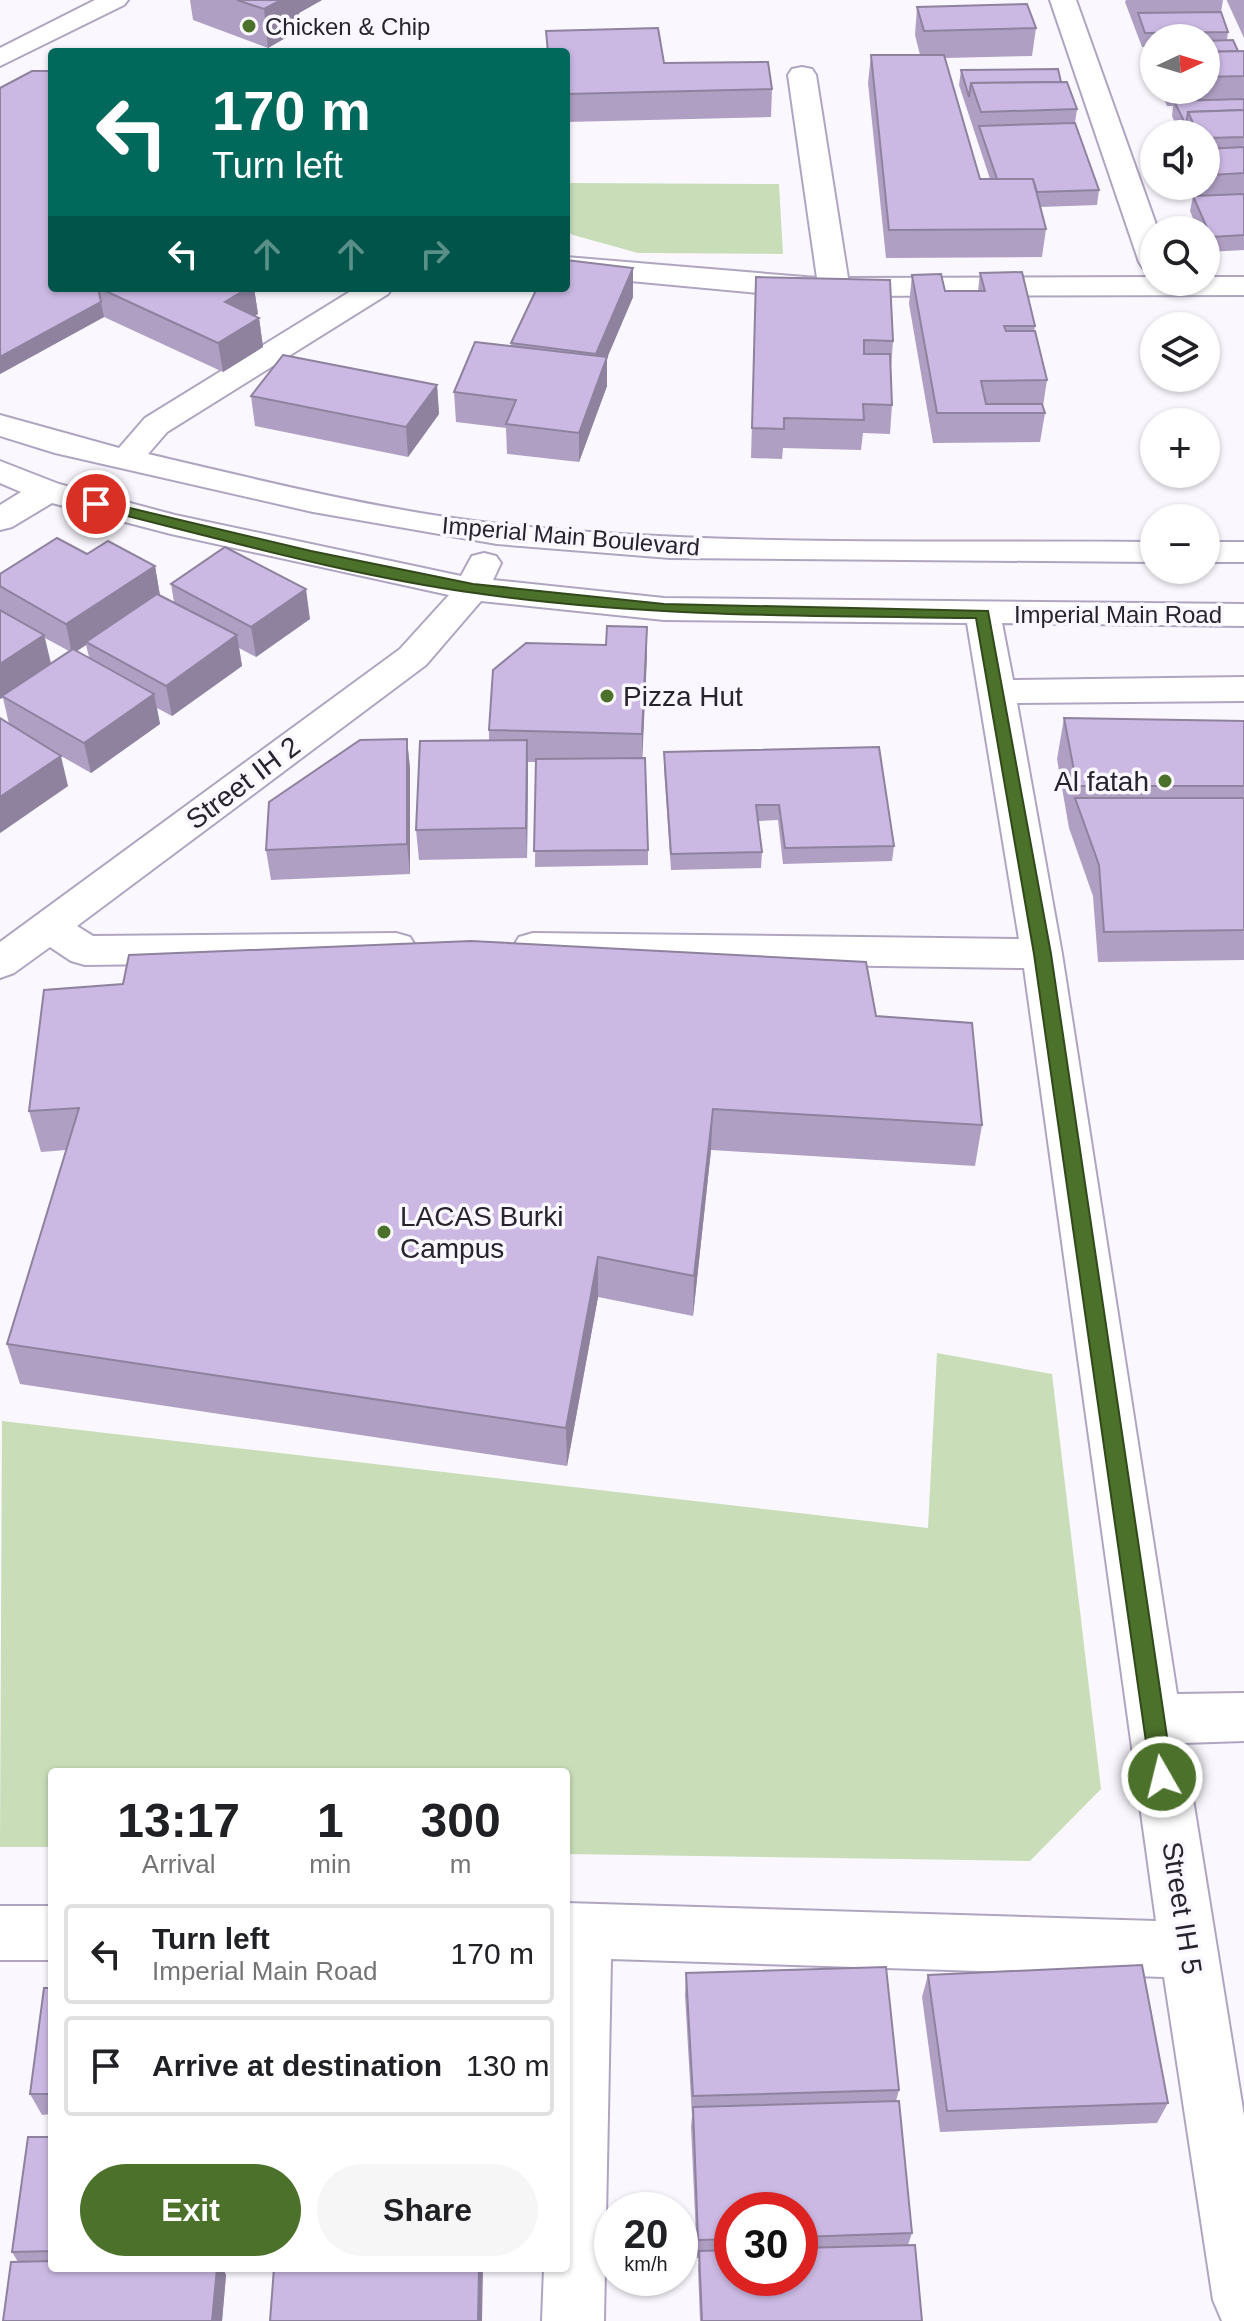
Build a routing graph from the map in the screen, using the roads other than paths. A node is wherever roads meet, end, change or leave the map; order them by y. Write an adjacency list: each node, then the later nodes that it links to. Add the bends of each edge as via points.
1 (61, 0): 4 (street)
2 (115, 0): 5 (street)
3 (1063, 0): 7 (street)
4 (0, 30)
5 (0, 58)
6 (802, 75): 12 (street)
7 (1140, 222)
8 (570, 266): 12 (street)
9 (1140, 278): 12 (street)
10 (1220, 283): 11 (street)
11 (1244, 286)
12 (834, 288)
13 (371, 292): 16 (street, via 156,425)
14 (0, 425): 15 (street, Imperial Main Boulevard)
15 (55, 443): 16 (street, Imperial Main Boulevard); 17 (street)
16 (126, 460): 19 (street, Imperial Main Boulevard, via 313,502)
17 (21, 480): 18 (street); 23 (street, Imperial Main Road, via 171,524)
18 (0, 520)
19 (497, 534): 20 (street, Imperial Main Boulevard, via 758,551); 23 (street, Street IH 2)
20 (1140, 552)
21 (1220, 552): 22 (street)
22 (1244, 552)
23 (473, 589): 24 (street, Imperial Main Road, via 664,609); 28 (street, Street IH 2, via 454,617 413,657)
24 (983, 614): 25 (street, Imperial Main Road); 27 (street, Street IH 5)
25 (1244, 615)
26 (1244, 689): 27 (street)
27 (996, 692): 31 (street, Street IH 5)
28 (49, 927): 29 (street, via 85,951); 32 (street, Street IH 2)
29 (433, 947)
30 (496, 947): 31 (street)
31 (1042, 954): 34 (street, Street IH 5)
32 (0, 963)
33 (1244, 1717): 34 (street)
34 (1153, 1719): 38 (street, Street IH 5)
35 (575, 1930): 38 (street); 40 (street)
36 (0, 1933): 37 (street)
37 (48, 1933)
38 (1188, 1950): 39 (street, Street IH 5)
39 (1244, 2300)
40 (573, 2321)

